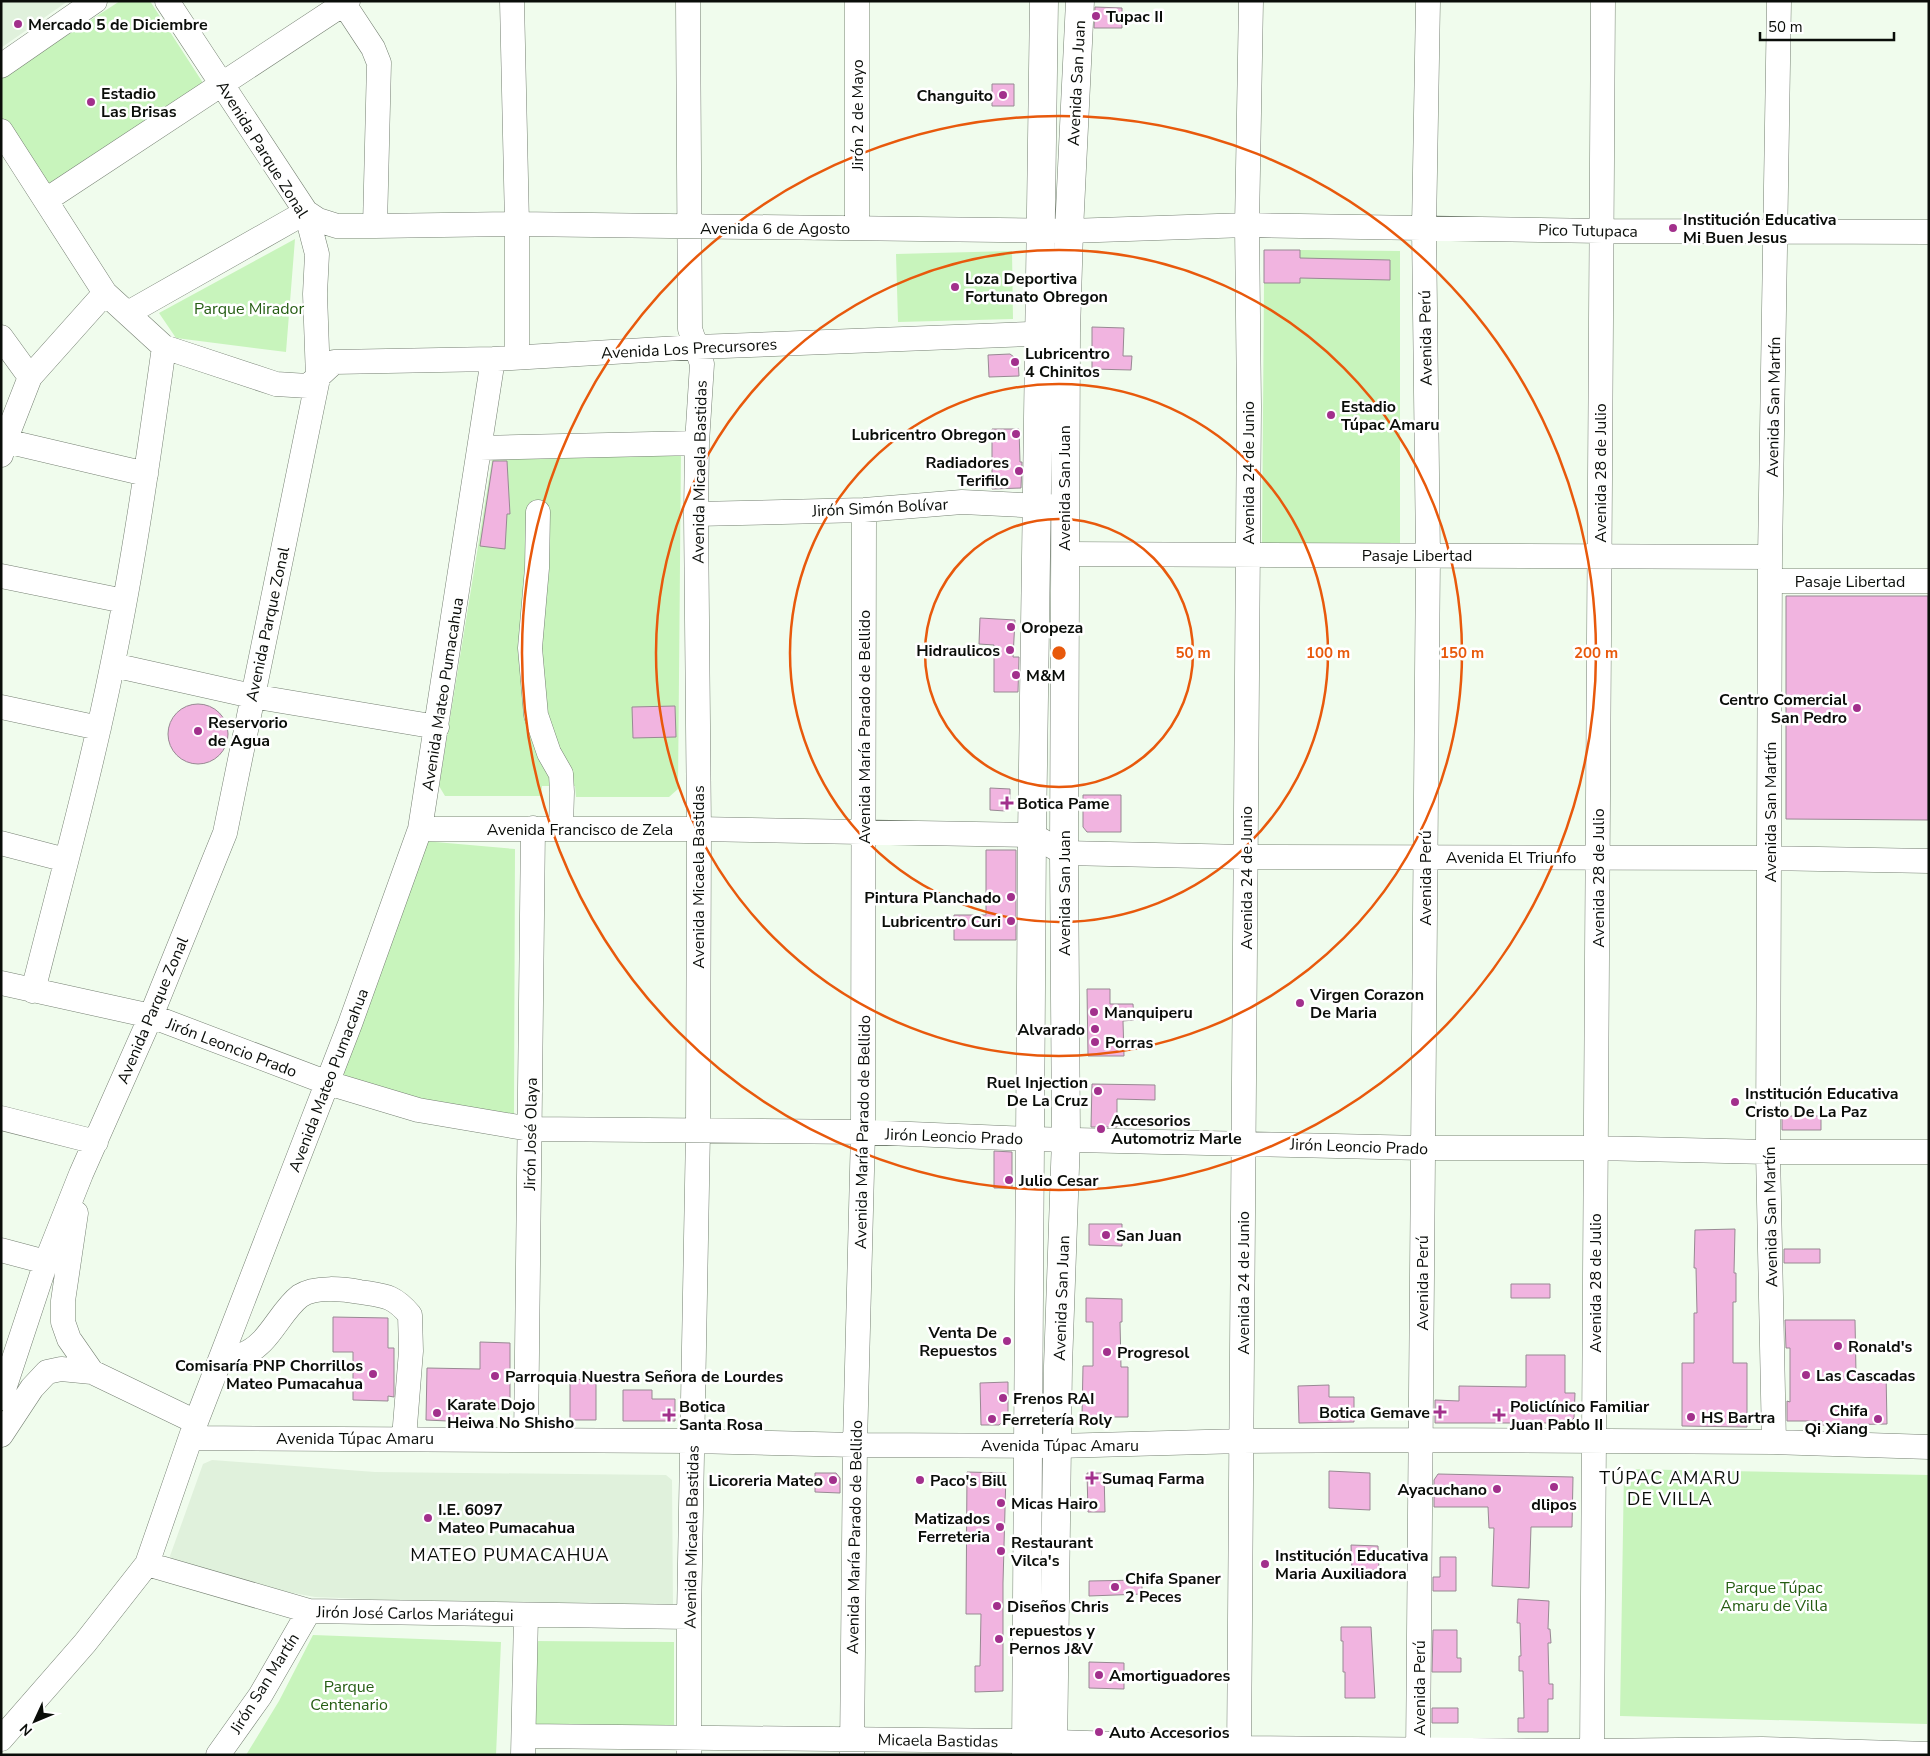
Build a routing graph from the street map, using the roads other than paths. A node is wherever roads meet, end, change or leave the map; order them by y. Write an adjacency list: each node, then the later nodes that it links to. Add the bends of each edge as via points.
1 (95, 1): 13 (street)
2 (167, 1): 14 (street, Avenida Parque Zonal)
3 (512, 1): 18 (street)
4 (688, 1): 21 (street, Avenida Micaela Bastidas)
5 (857, 1): 22 (street, Jirón 2 de Mayo)
6 (1044, 1): 24 (main road, Avenida San Juan)
7 (1080, 1): 25 (main road, Avenida San Juan)
8 (1251, 1): 19 (street, Avenida 24 de Junio)
9 (1428, 1): 23 (street, Avenida Perú)
10 (1603, 1): 26 (street, Avenida 28 de Julio)
11 (1779, 1): 27 (street, Avenida San Martín)
12 (346, 2): 14 (street); 20 (street, via 373,48 378,63)
13 (1, 66)
14 (222, 84): 16 (street); 17 (street, Avenida Parque Zonal)
15 (1, 131): 16 (street)
16 (46, 200): 29 (street)
17 (306, 212): 20 (street, Avenida 6 de Agosto, via 337,226); 30 (street); 38 (street, Avenida Parque Zonal, via 317,254)
18 (517, 224): 20 (street, Avenida 6 de Agosto); 21 (street, Avenida 6 de Agosto); 35 (street)
19 (1247, 225): 23 (street, Pico Tutupaca); 25 (street, Avenida 6 de Agosto); 49 (street, Avenida 24 de Junio)
20 (375, 226)
21 (689, 227): 22 (street, Avenida 6 de Agosto); 34 (street, Avenida Micaela Bastidas, via 690,329)
22 (857, 228): 24 (street, Avenida 6 de Agosto)
23 (1424, 228): 26 (street, Pico Tutupaca); 50 (street, Avenida Perú)
24 (1041, 231): 25 (street, Avenida 6 de Agosto); 31 (main road, Avenida San Juan)
25 (1069, 231): 31 (main road, Avenida San Juan)
26 (1602, 231): 27 (street, Pico Tutupaca); 51 (street, Avenida 28 de Julio)
27 (1775, 232): 28 (street, Pico Tutupaca); 52 (street, Avenida San Martín)
28 (1929, 232)
29 (105, 293): 30 (street); 37 (street)
30 (128, 313): 33 (street)
31 (1053, 333): 34 (street, Avenida Los Precursores); 43 (main road, Avenida San Juan); 44 (main road, Avenida San Juan)
32 (1, 337): 37 (street)
33 (164, 347): 38 (street, via 276,384 308,386); 42 (street)
34 (697, 347): 35 (street, Avenida Los Precursores); 39 (street, Avenida Micaela Bastidas, via 702,364)
35 (517, 357): 36 (street, Avenida Los Precursores)
36 (493, 359): 38 (street, Avenida Los Precursores, via 334,362); 41 (street, Avenida Mateo Pumacahua)
37 (30, 377): 40 (street)
38 (318, 378): 58 (street, Avenida Parque Zonal)
39 (697, 443): 41 (street); 47 (street, Avenida Micaela Bastidas)
40 (2, 445): 42 (street)
41 (480, 448): 60 (street, Avenida Mateo Pumacahua)
42 (146, 474): 56 (street)
43 (1036, 506): 44 (street, Jirón Simón Bolívar); 45 (street, Jirón Simón Bolívar, via 962,502); 67 (main road, Avenida San Juan)
44 (1064, 507): 48 (main road, Avenida San Juan)
45 (864, 510): 47 (street, Jirón Simón Bolívar); 66 (street, Avenida María Parado de Bellido)
46 (538, 512): 63 (street, via 530,648 536,715 549,753 561,774)
47 (696, 514): 64 (street, Avenida Micaela Bastidas)
48 (1064, 554): 49 (street, Pasaje Libertad); 69 (main road, Avenida San Juan)
49 (1248, 555): 50 (street, Pasaje Libertad); 70 (street, Avenida 24 de Junio)
50 (1428, 555): 51 (street, Pasaje Libertad); 71 (street, Avenida Perú)
51 (1600, 556): 52 (street, Pasaje Libertad); 72 (street, Avenida 28 de Julio)
52 (1770, 556): 54 (street, Avenida San Martín)
53 (1, 576): 56 (street)
54 (1770, 581): 55 (street, Pasaje Libertad); 73 (street, Avenida San Martín)
55 (1929, 581)
56 (124, 601): 57 (street)
57 (113, 665): 58 (street); 61 (street)
58 (252, 696): 60 (street); 78 (street, Avenida Parque Zonal, via 225,833)
59 (1, 707): 61 (street)
60 (437, 727): 65 (street, Avenida Mateo Pumacahua)
61 (99, 728): 74 (street)
62 (532, 828): 63 (street, Avenida Francisco de Zela); 65 (street, Avenida Francisco de Zela); 81 (street, Jirón José Olaya)
63 (561, 828): 64 (street, Avenida Francisco de Zela)
64 (699, 828): 66 (street, Avenida Francisco de Zela); 82 (street, Avenida Micaela Bastidas)
65 (420, 829): 79 (street, Avenida Mateo Pumacahua)
66 (864, 831): 67 (street, Avenida Francisco de Zela); 83 (street, Avenida María Parado de Bellido)
67 (1032, 835): 69 (street, Avenida Francisco de Zela); 84 (main road, Avenida San Juan)
68 (1, 843): 74 (street)
69 (1064, 853): 70 (street, Avenida El Triunfo); 85 (main road, Avenida San Juan)
70 (1246, 857): 71 (street, Avenida El Triunfo); 87 (street, Avenida 24 de Junio)
71 (1425, 857): 72 (street, Avenida El Triunfo); 88 (street, Avenida Perú)
72 (1598, 858): 73 (street, Avenida El Triunfo); 89 (street, Avenida 28 de Julio)
73 (1770, 858): 75 (street, Avenida El Triunfo); 90 (street, Avenida San Martín)
74 (66, 860): 77 (street)
75 (1929, 861)
76 (1, 983): 77 (street, Jirón Leoncio Prado)
77 (33, 990): 78 (street, Jirón Leoncio Prado)
78 (151, 1016): 79 (street, Jirón Leoncio Prado); 86 (street, Avenida Parque Zonal)
79 (328, 1083): 81 (street, Jirón Leoncio Prado, via 418,1110); 95 (street, Avenida Mateo Pumacahua)
80 (1, 1118): 86 (street)
81 (530, 1129): 82 (street, Jirón Leoncio Prado); 101 (street, Jirón José Olaya)
82 (698, 1131): 83 (street, Jirón Leoncio Prado); 103 (street, Avenida Micaela Bastidas)
83 (863, 1132): 84 (street, Jirón Leoncio Prado); 107 (street, Avenida María Parado de Bellido)
84 (1031, 1139): 85 (street, Jirón Leoncio Prado); 108 (main road, Avenida San Juan)
85 (1066, 1139): 87 (street, Jirón Leoncio Prado); 109 (main road, Avenida San Juan)
86 (96, 1142): 92 (street, Avenida Parque Zonal)
87 (1244, 1143): 88 (street, Jirón Leoncio Prado); 105 (street, Avenida 24 de Junio)
88 (1423, 1148): 89 (street, Jirón Leoncio Prado); 102 (street, Avenida Perú)
89 (1596, 1148): 90 (street, Jirón Leoncio Prado); 104 (street, Avenida 28 de Julio)
90 (1768, 1152): 91 (street, Jirón Leoncio Prado); 106 (street, Avenida San Martín)
91 (1929, 1152)
92 (81, 1174): 94 (street, Avenida Parque Zonal); 96 (street, via 63,1301 63,1322 69,1339)
93 (1, 1250): 94 (street)
94 (46, 1262): 97 (street, Avenida Parque Zonal)
95 (222, 1357): 98 (street, Avenida Mateo Pumacahua); 100 (street, via 241,1355 251,1350 301,1295 342,1288 392,1298 410,1315 411,1351)
96 (92, 1372): 98 (street); 99 (street, via 61,1369 47,1372 32,1388)
97 (3, 1387)
98 (194, 1430): 100 (street, Avenida Túpac Amaru); 111 (street, Avenida Mateo Pumacahua)
99 (1, 1435)
100 (404, 1438): 101 (street, Avenida Túpac Amaru)
101 (526, 1440): 103 (street, Avenida Túpac Amaru)
102 (1421, 1440): 104 (street, Avenida Túpac Amaru); 105 (street, Avenida Túpac Amaru); 122 (street, Avenida Perú)
103 (692, 1441): 107 (street, Avenida Túpac Amaru); 114 (street, Avenida Micaela Bastidas)
104 (1594, 1441): 106 (street, Avenida Túpac Amaru); 124 (street, Avenida 28 de Julio)
105 (1242, 1442): 109 (street, Avenida Túpac Amaru); 121 (street, Avenida 24 de Junio)
106 (1774, 1442): 110 (street, Avenida Túpac Amaru)
107 (855, 1445): 108 (street, Avenida Túpac Amaru); 118 (street, Avenida María Parado de Bellido)
108 (1028, 1446): 109 (street, Avenida Túpac Amaru); 119 (main road, Avenida San Juan)
109 (1057, 1446): 120 (main road, Avenida San Juan)
110 (1929, 1447)
111 (147, 1564): 112 (street, Jirón José Carlos Mariátegui); 115 (street, Avenida Mateo Pumacahua, via 85,1643)
112 (309, 1611): 113 (street, Jirón José Carlos Mariátegui); 126 (street, Jirón San Martín, via 260,1696)
113 (526, 1615): 114 (street, Jirón José Carlos Mariátegui); 116 (street)
114 (689, 1617): 117 (street, Avenida Micaela Bastidas)
115 (1, 1739)
116 (524, 1745): 117 (street, Micaela Bastidas)
117 (690, 1746): 118 (street, Micaela Bastidas)
118 (852, 1747): 119 (street, Micaela Bastidas)
119 (1026, 1748): 120 (street, Micaela Bastidas)
120 (1053, 1748): 121 (street, Micaela Bastidas)
121 (1239, 1752): 122 (street, Micaela Bastidas)
122 (1418, 1752): 124 (street, Micaela Bastidas)
123 (1762, 1752): 124 (street, Micaela Bastidas); 125 (street, Micaela Bastidas)
124 (1592, 1753)
125 (1929, 1754)
126 (218, 1755)

